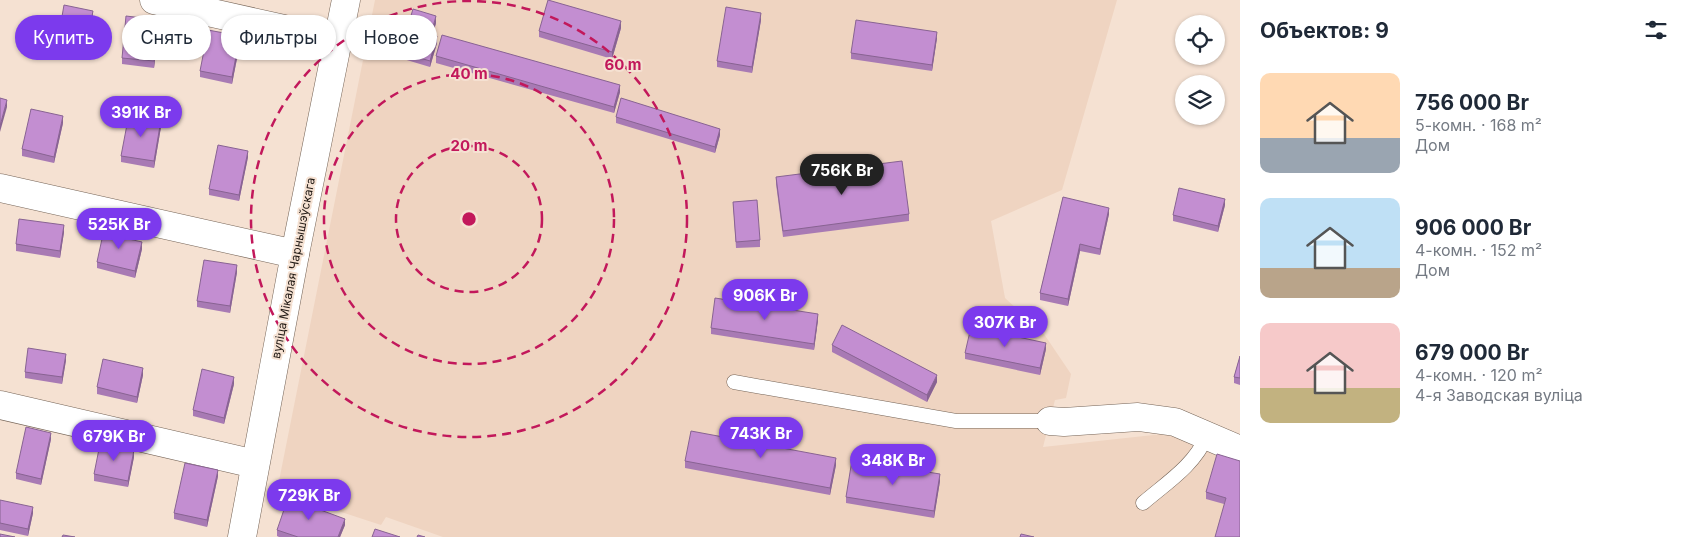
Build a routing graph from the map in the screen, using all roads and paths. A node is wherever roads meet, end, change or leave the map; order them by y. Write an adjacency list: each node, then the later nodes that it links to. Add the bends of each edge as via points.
1 (154, 0): 3 (street)
2 (346, 0): 3 (street, вуліца Мікалая Чарнышэўскага)
3 (338, 41): 5 (street, вуліца Мікалая Чарнышэўскага)
4 (0, 188): 5 (street)
5 (295, 254): 11 (street, вуліца Мікалая Чарнышэўскага)
6 (734, 382): 8 (lane, via 956,421)
7 (0, 405): 11 (street)
8 (1050, 421): 9 (street, via 1138,417 1175,422)
9 (1206, 437): 10 (street); 12 (lane, via 1186,467)
10 (1240, 450)
11 (255, 464): 13 (street, вуліца Мікалая Чарнышэўскага)
12 (1142, 503)
13 (242, 537)

